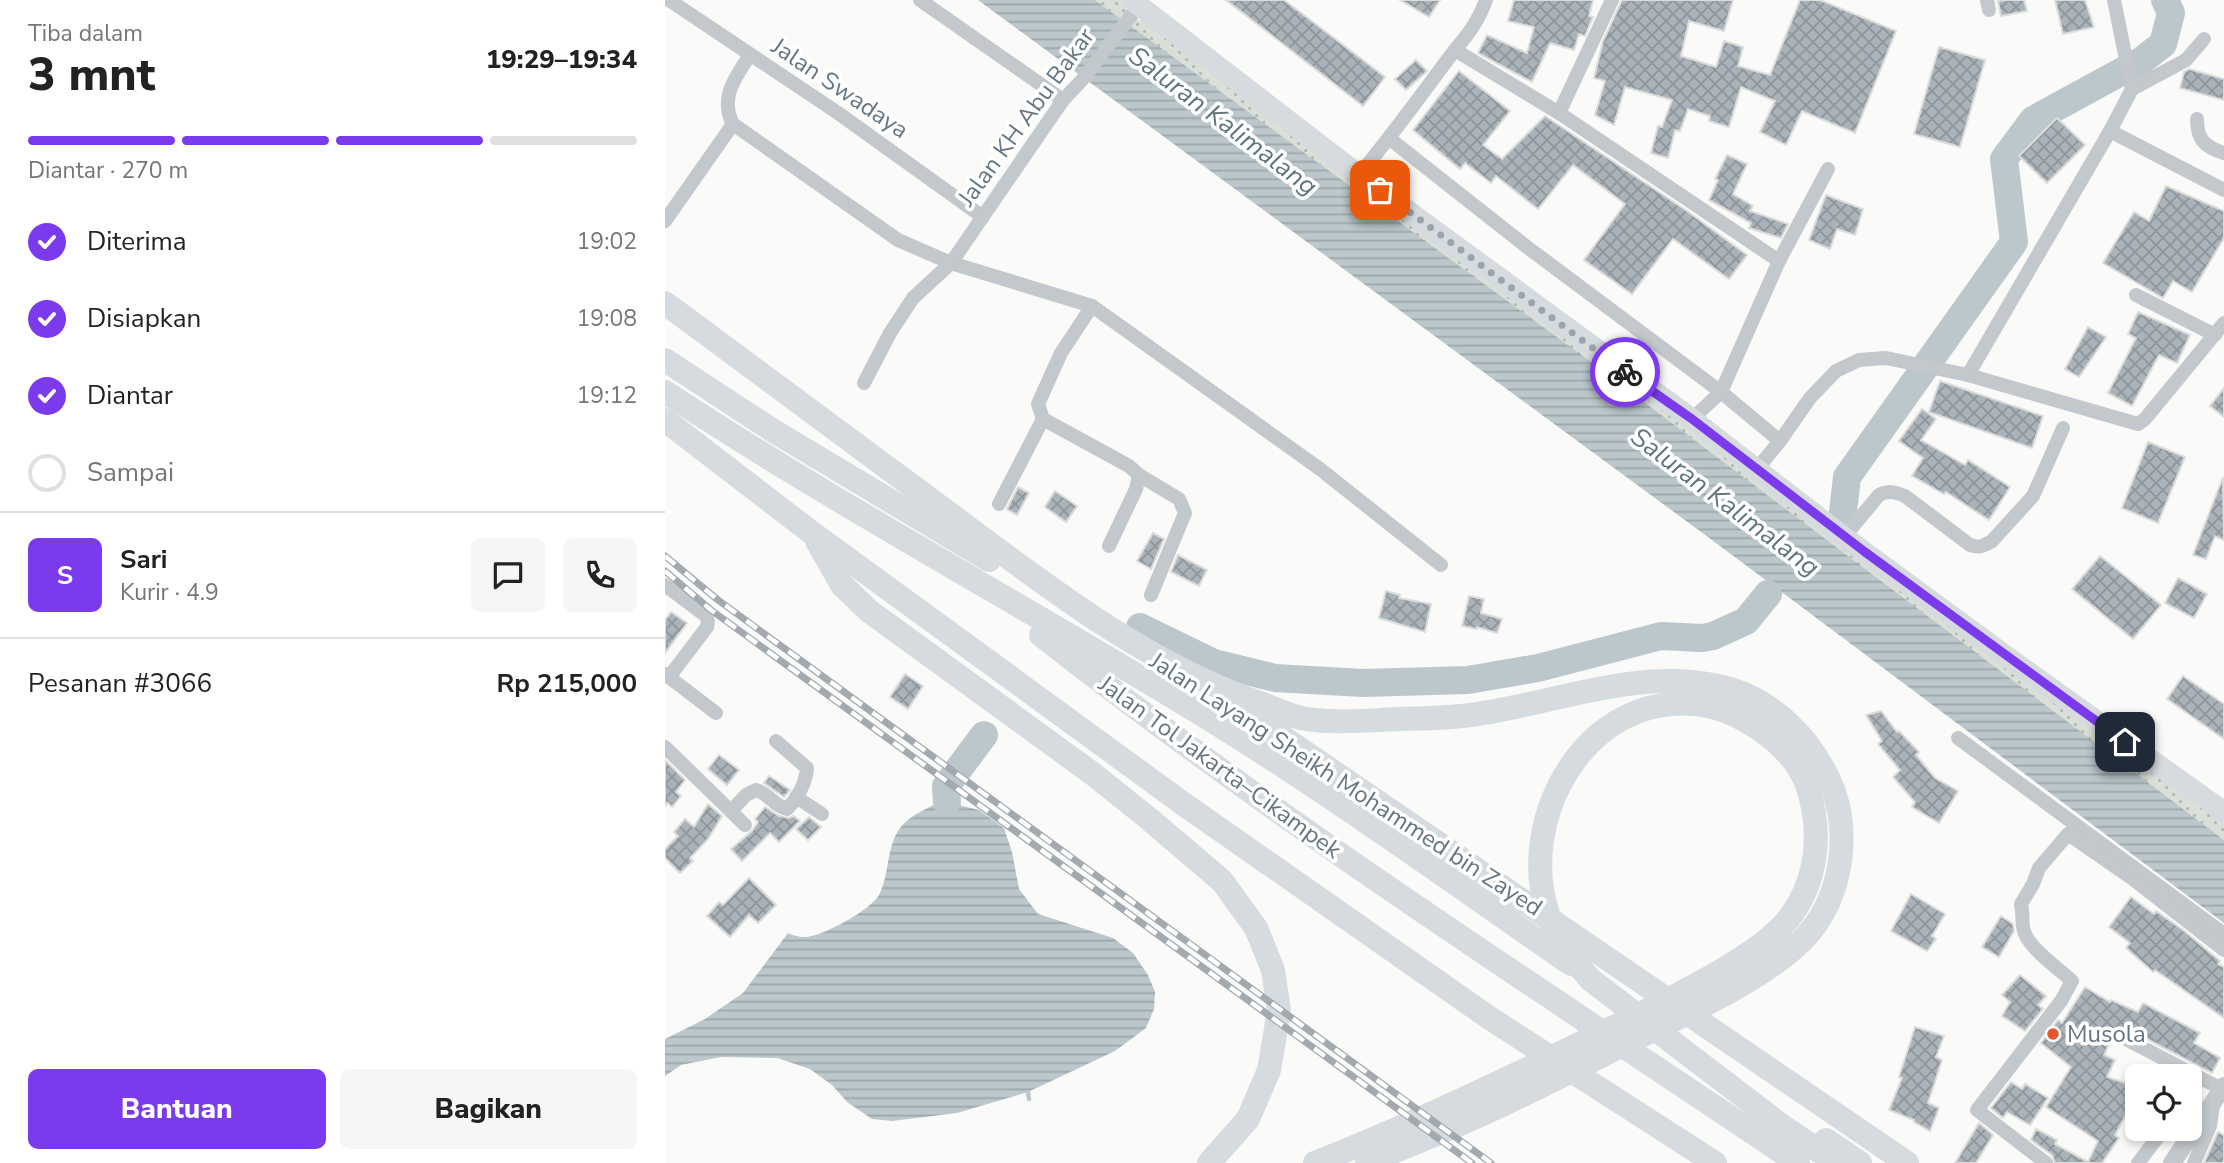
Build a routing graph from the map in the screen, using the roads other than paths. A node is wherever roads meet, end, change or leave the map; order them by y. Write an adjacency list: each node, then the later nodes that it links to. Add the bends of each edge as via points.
1 (669, 0): 9 (street, Jalan Swadaya)
2 (921, 0): 11 (street)
3 (1486, 0): 8 (street, via 1475,26)
4 (1612, 0): 12 (street)
5 (2114, 0): 10 (street)
6 (1136, 6): 11 (street, Jalan KH Abu Bakar); 19 (main road)
7 (2204, 39): 10 (street, via 2186,60)
8 (1455, 50): 12 (street); 16 (street)
9 (750, 55): 14 (street, via 728,97); 21 (street, Jalan Swadaya)
10 (2131, 85): 15 (street)
11 (1063, 100): 21 (street, Jalan KH Abu Bakar)
12 (1559, 113): 23 (street)
13 (2197, 119): 17 (street, via 2200,139)
14 (733, 124): 22 (street); 24 (street, via 898,240)
15 (2110, 131): 20 (street); 31 (street)
16 (1389, 139): 19 (street); 34 (street)
17 (2224, 153)
18 (1828, 169): 23 (street)
19 (1359, 175): 36 (main road)
20 (2224, 190)
21 (983, 216): 24 (street, Jalan KH Abu Bakar)
22 (665, 220)
23 (1779, 261): 34 (street)
24 (951, 264): 27 (street); 32 (street, Jalan KH Abu Bakar, via 913,298)
25 (2136, 295): 28 (street)
26 (665, 303): 61 (highway, via 1075,606 1184,671 1237,695 1303,718 1351,722 1471,715 1615,685 1669,680 1720,686 1769,707 1806,743 1835,796 1842,840 1833,891 1817,923 1775,964)
27 (1092, 306): 35 (street, via 1061,353 1038,404); 46 (street, via 1320,469)
28 (2219, 329): 31 (street, via 2138,424)
29 (665, 341): 71 (highway, Jalan Tol Jakarta–Cikampek, via 1131,705 1342,856)
30 (665, 359): 74 (highway, Jalan Layang Sheikh Mohammed bin Zayed, via 772,430 1230,702)
31 (1968, 375): 39 (street, via 1886,358 1859,359 1836,371)
32 (865, 383)
33 (665, 392): 73 (highway, Jalan Layang Sheikh Mohammed bin Zayed, via 1219,725 1375,827)
34 (1721, 392): 36 (street); 39 (street)
35 (1043, 419): 41 (street); 42 (street)
36 (1692, 419): 40 (main road)
37 (665, 420): 43 (highway, Jalan Tol Jakarta–Cikampek)
38 (2063, 428): 44 (street, via 2033,496 1985,546 1970,545 1895,491 1879,495)
39 (1780, 441): 40 (street)
40 (1756, 470): 44 (main road)
41 (1139, 475): 45 (street); 48 (street, via 1179,499 1185,513)
42 (999, 504)
43 (812, 533): 67 (highway, via 842,584 869,611 1148,818 1222,881 1256,928 1273,970 1279,1011 1269,1070 1248,1119); 70 (highway, Jalan Tol Jakarta–Cikampek, via 1185,806 1491,1019)
44 (1844, 537): 56 (main road)
45 (1109, 545)
46 (1441, 565)
47 (665, 585): 49 (street, via 708,621)
48 (1151, 595)
49 (667, 675): 50 (street)
50 (716, 713)
51 (1958, 738): 59 (street)
52 (776, 741): 54 (street, via 807,768)
53 (665, 747): 55 (street)
54 (796, 797): 55 (street, via 787,809 756,790); 57 (street)
55 (731, 811): 58 (street)
56 (2224, 812)
57 (823, 814)
58 (745, 825)
59 (2224, 934)
60 (2224, 950): 75 (street, via 2068,834 2039,868 2021,904 2023,928 2031,946 2072,981 1977,1110)
61 (1688, 1002): 64 (highway); 72 (highway, via 1787,921 1814,870 1814,806 1803,775 1775,740 1716,707 1667,704 1639,710 1611,724 1586,744 1564,775 1551,805 1539,867 1548,914 1571,958 1591,980)
62 (2122, 1037): 63 (street)
63 (2223, 1088): 65 (street)
64 (1475, 1106): 68 (highway); 69 (highway)
65 (2203, 1111): 77 (street); 78 (street, via 2210,1126)
66 (2155, 1141): 76 (street)
67 (1209, 1163)
68 (1315, 1163)
69 (1367, 1163)
70 (1715, 1163)
71 (1798, 1163)
72 (1837, 1163)
73 (1860, 1163)
74 (1907, 1163)
75 (2046, 1163)
76 (2139, 1163)
77 (2172, 1163)
78 (2194, 1163)

